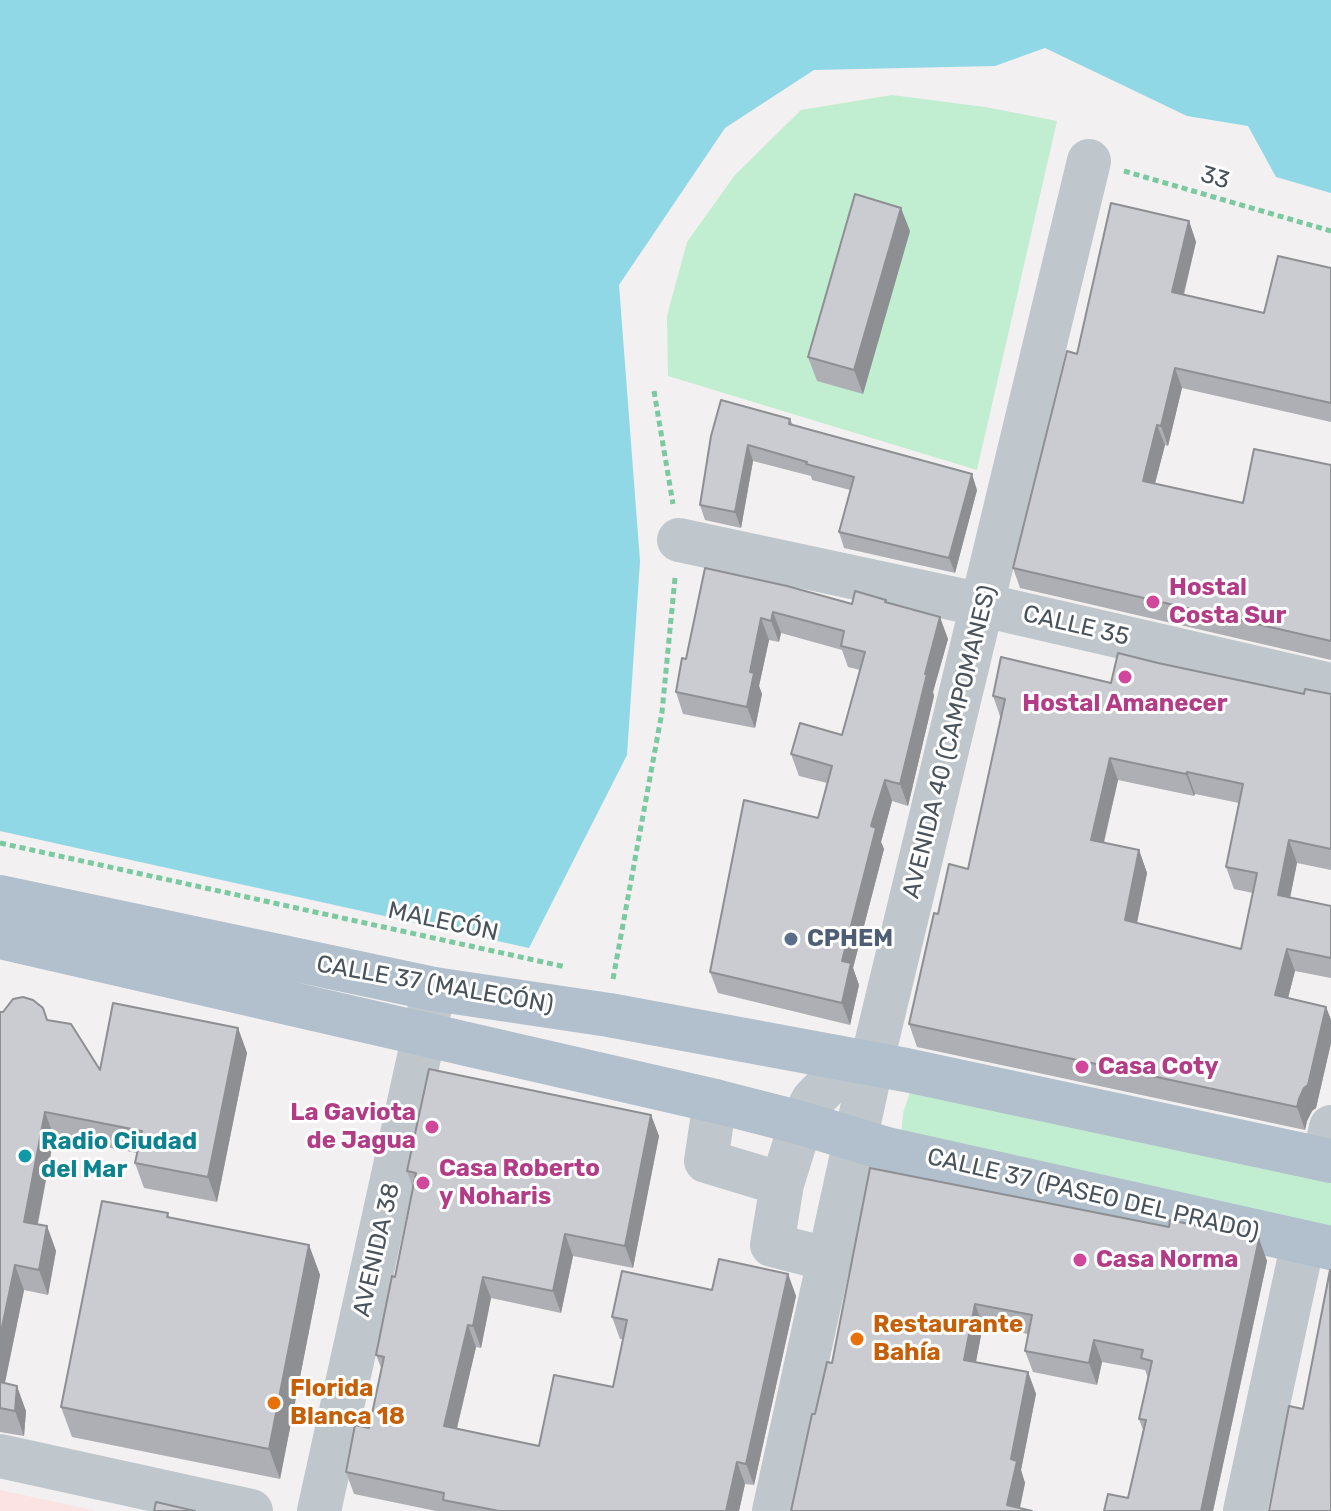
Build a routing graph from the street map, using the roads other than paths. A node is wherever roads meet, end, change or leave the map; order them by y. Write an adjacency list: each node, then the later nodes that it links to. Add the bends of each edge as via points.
1 (1089, 161): 3 (street, AVENIDA 40 (CAMPOMANES))
2 (679, 540): 3 (street, CALLE 35)
3 (983, 605): 4 (street, CALLE 35); 9 (street, AVENIDA 40 (CAMPOMANES))
4 (1331, 685)
5 (0, 897): 7 (main road, CALLE 37 (MALECÓN))
6 (0, 937): 8 (main road, CALLE 37 (MALECÓN))
7 (434, 989): 8 (street, AVENIDA 38); 9 (main road, CALLE 37 (MALECÓN), via 609,1015)
8 (424, 1036): 10 (main road, CALLE 37 (MALECÓN)); 18 (street, AVENIDA 38)
9 (872, 1065): 11 (street, AVENIDA 40 (CAMPOMANES)); 12 (main road); 13 (street, via 839,1073 813,1100)
10 (715, 1101): 13 (main road, CALLE 37 (MALECÓN)); 13 (street, via 706,1161)
11 (856, 1140): 13 (main road, CALLE 37 (MALECÓN)); 13 (street, AVENIDA 40 (CAMPOMANES)); 14 (main road, CALLE 37 (PASEO DEL PRADO))
12 (1329, 1149)
13 (808, 1168): 15 (street, AVENIDA 40 (CAMPOMANES)); 15 (street, via 772,1245)
14 (1317, 1245): 20 (street)
15 (818, 1257): 19 (street, AVENIDA 40 (CAMPOMANES))
16 (0, 1456): 17 (street)
17 (251, 1511)
18 (319, 1511)
19 (774, 1511)
20 (1245, 1511)

